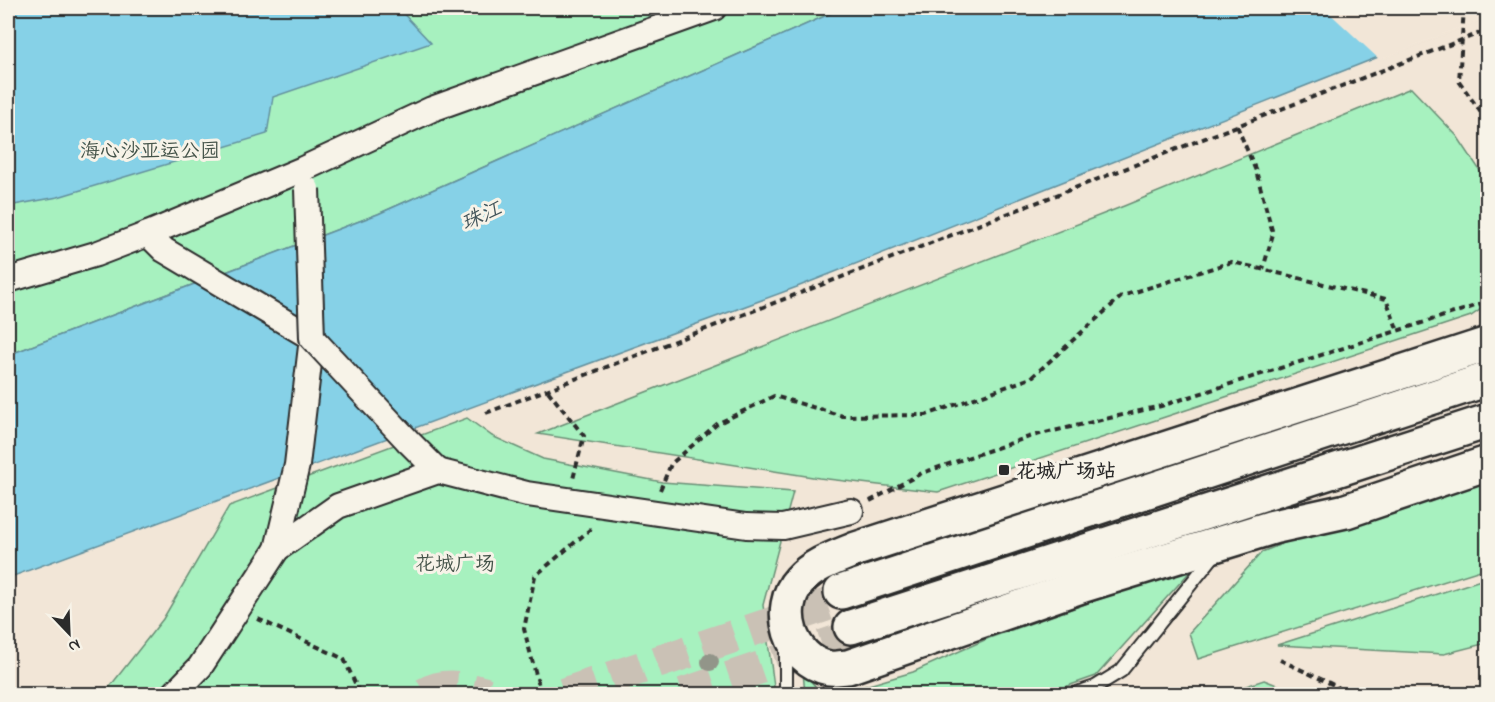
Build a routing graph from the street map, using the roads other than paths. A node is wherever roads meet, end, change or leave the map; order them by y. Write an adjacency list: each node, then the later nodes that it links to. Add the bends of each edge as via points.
1 (714, 8): 2 (street, via 432,109)
2 (305, 179): 3 (street); 5 (street, bridge)
3 (156, 242): 4 (street, via 96,254); 5 (street)
4 (8, 280)
5 (312, 338): 10 (street, bridge); 13 (street, via 297,465)
6 (1485, 346): 15 (main road, via 856,549 824,562 798,581 790,595)
7 (1488, 379): 14 (main road)
8 (1488, 421): 16 (main road)
9 (1488, 463): 12 (main road, via 1346,511)
10 (438, 471): 11 (street, via 527,494 746,526 783,527); 13 (street, via 339,506)
11 (851, 511)
12 (1224, 542): 15 (main road, via 848,667 829,668 815,662 793,641); 19 (lane, via 1121,670 1095,687)
13 (277, 549): 17 (street, via 200,667)
14 (841, 592)
15 (787, 624): 18 (lane)
16 (851, 627)
17 (174, 694)
18 (786, 694)
19 (1074, 694)

